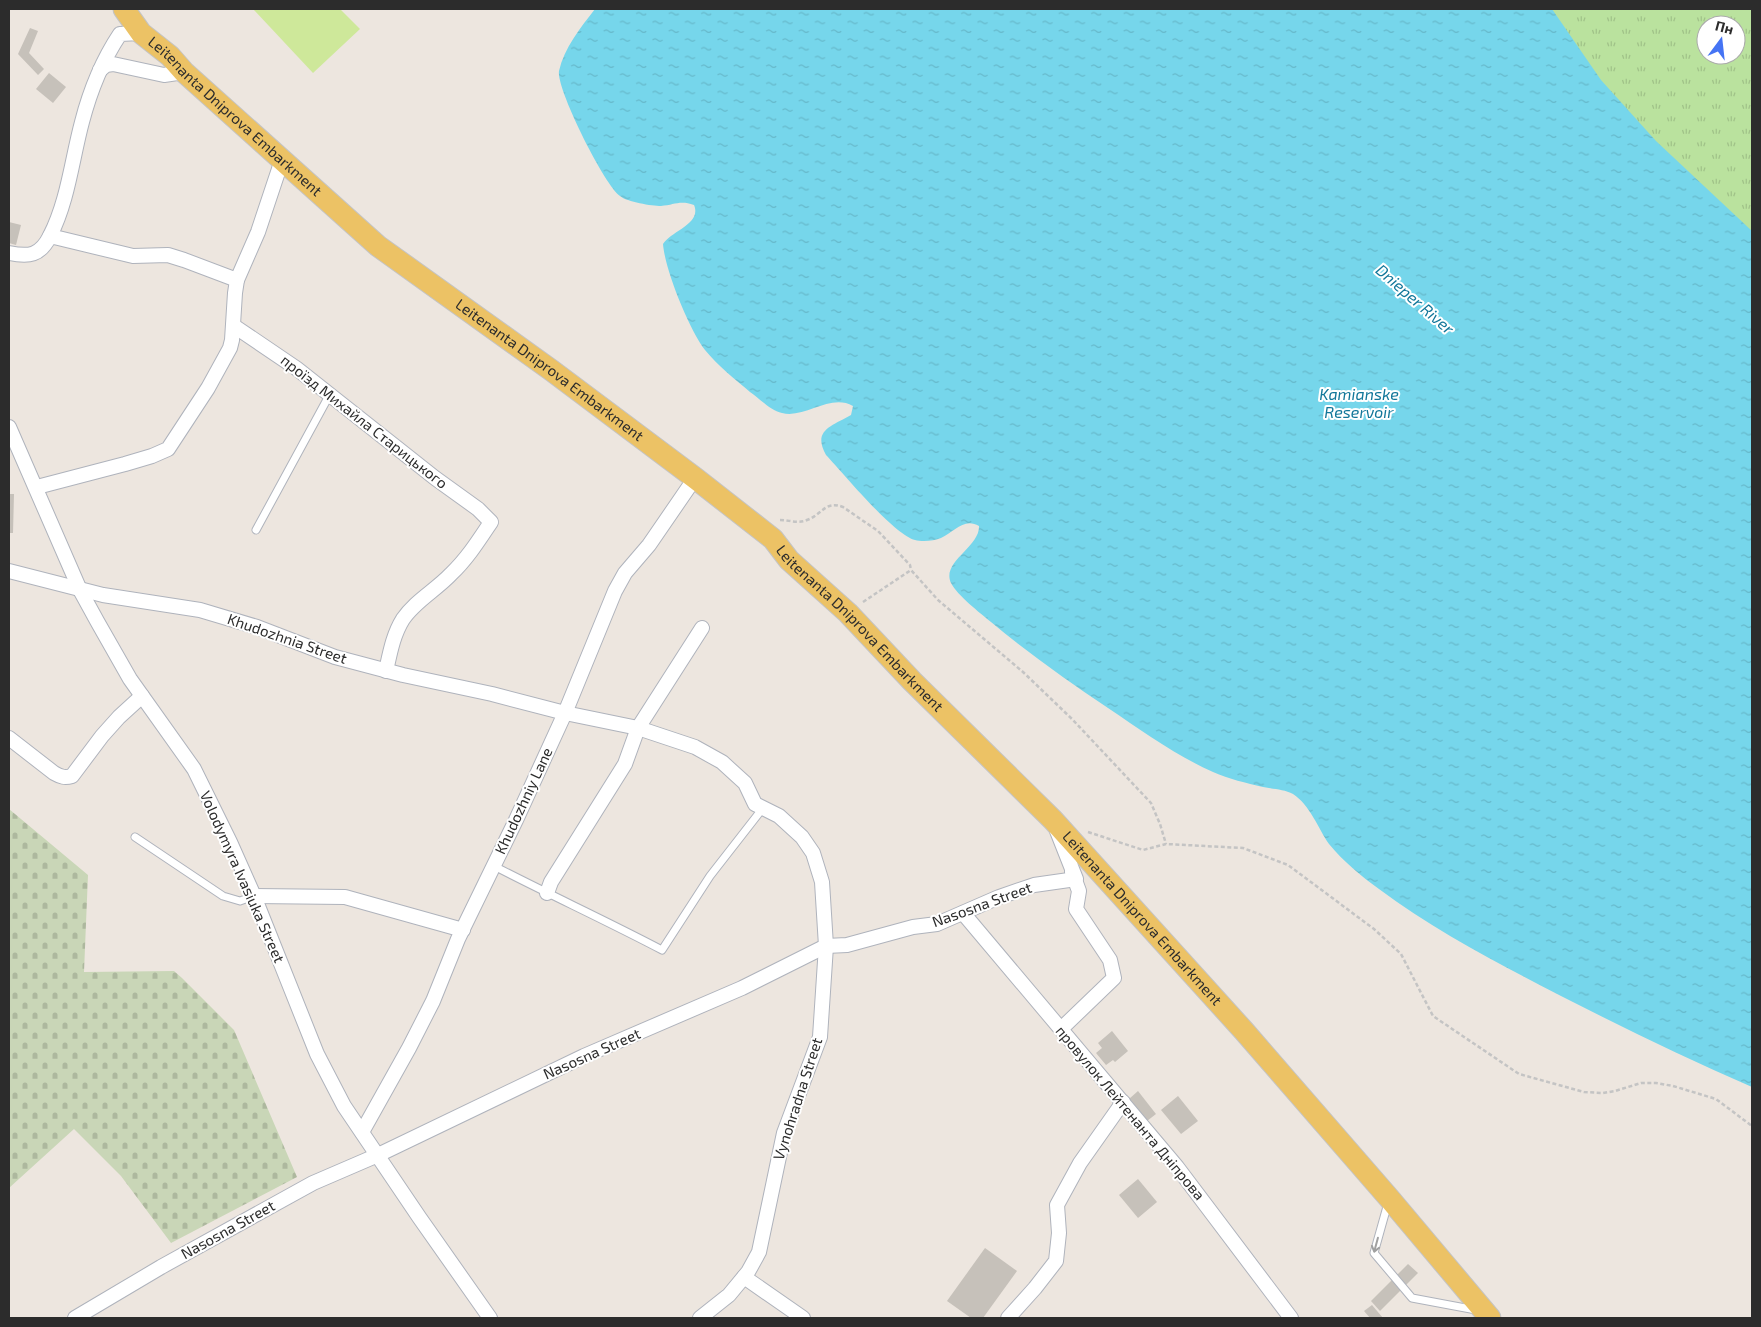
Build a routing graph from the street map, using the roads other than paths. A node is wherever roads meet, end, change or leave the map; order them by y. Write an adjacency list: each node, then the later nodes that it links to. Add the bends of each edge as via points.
1 (124, 9): 2 (main road, Leitenanta Dniprova Embarkment)
2 (140, 33): 3 (street, Leitenanta Dniprova Embarkment, via 120,34); 4 (main road, Leitenanta Dniprova Embarkment, via 170,56)
3 (100, 70): 4 (street, via 114,64 164,75); 6 (street, Leitenanta Dniprova Embarkment, via 90,93 60,211)
4 (184, 72): 5 (main road, Leitenanta Dniprova Embarkment)
5 (282, 160): 8 (street, via 258,232); 12 (main road, Leitenanta Dniprova Embarkment, via 378,246)
6 (50, 236): 7 (street, via 36,252 25,255); 8 (street, via 133,256 168,255)
7 (9, 253)
8 (237, 280): 9 (street)
9 (234, 326): 10 (street, проїзд Михайла Старицького); 13 (street, via 226,356 168,449)
10 (330, 394): 14 (lane); 18 (street, проїзд Михайла Старицького, via 491,522 451,575 403,618 393,639)
11 (9, 426): 13 (street, Volodymyra Ivasiuka Street)
12 (694, 478): 20 (street, Khudozhniy Lane, via 615,591); 24 (main road, Leitenanta Dniprova Embarkment, via 772,539 789,560 848,613)
13 (37, 487): 16 (street, Volodymyra Ivasiuka Street)
14 (256, 530)
15 (9, 571): 16 (street, Khudozhnia Street)
16 (80, 590): 18 (street, Khudozhnia Street, via 200,610); 19 (street, Volodymyra Ivasiuka Street)
17 (702, 628): 21 (street)
18 (386, 671): 20 (street, Khudozhnia Street)
19 (142, 696): 22 (street, via 119,717 72,776 67,778 54,773); 28 (street, Volodymyra Ivasiuka Street, via 194,769)
20 (564, 713): 21 (street, Vynohradna Street); 26 (street, Khudozhniy Lane)
21 (638, 728): 23 (street, Vynohradna Street, via 695,747 722,762 745,783 755,804); 27 (street, via 625,764)
22 (9, 738)
23 (763, 808): 27 (lane, via 710,876 662,950); 31 (street, Vynohradna Street, via 779,816 802,837 813,853 822,882)
24 (1053, 820): 29 (street, Nasosna Street, via 1076,879 1034,885); 32 (street, via 1079,891 1076,909 1110,960 1114,978); 36 (main road, Leitenanta Dniprova Embarkment, via 1244,1031)
25 (135, 837): 28 (lane, via 223,896 240,901)
26 (494, 866): 27 (lane); 30 (street, Khudozhniy Lane)
27 (547, 893)
28 (254, 896): 30 (street, via 345,897); 34 (street, Volodymyra Ivasiuka Street, via 318,1054 344,1106)
29 (963, 913): 31 (street, Nasosna Street, via 937,924 913,926 847,945); 32 (street, провулок Лейтенанта Дніпрова)
30 (463, 930): 34 (street, Khudozhniy Lane, via 429,1009)
31 (826, 946): 35 (street, Nasosna Street, via 742,988 584,1056); 37 (street, Vynohradna Street, via 820,1037 784,1133 759,1252)
32 (1061, 1029): 33 (street, провулок Лейтенанта Дніпрова)
33 (1123, 1102): 43 (street, via 1080,1163 1057,1205 1056,1261); 44 (street, провулок Лейтенанта Дніпрова)
34 (362, 1132): 35 (street, Volodymyra Ivasiuka Street)
35 (378, 1155): 39 (street, Nasosna Street, via 312,1183); 40 (street, Volodymyra Ivasiuka Street)
36 (1389, 1198): 38 (main road, Leitenanta Dniprova Embarkment); 38 (lane, one-way to 38, via 1374,1253 1380,1261 1412,1298)
37 (744, 1277): 41 (street, Vynohradna Street, via 729,1295); 42 (street)
38 (1487, 1315)
39 (75, 1318)
40 (490, 1318)
41 (700, 1318)
42 (803, 1318)
43 (1008, 1318)
44 (1292, 1318)

